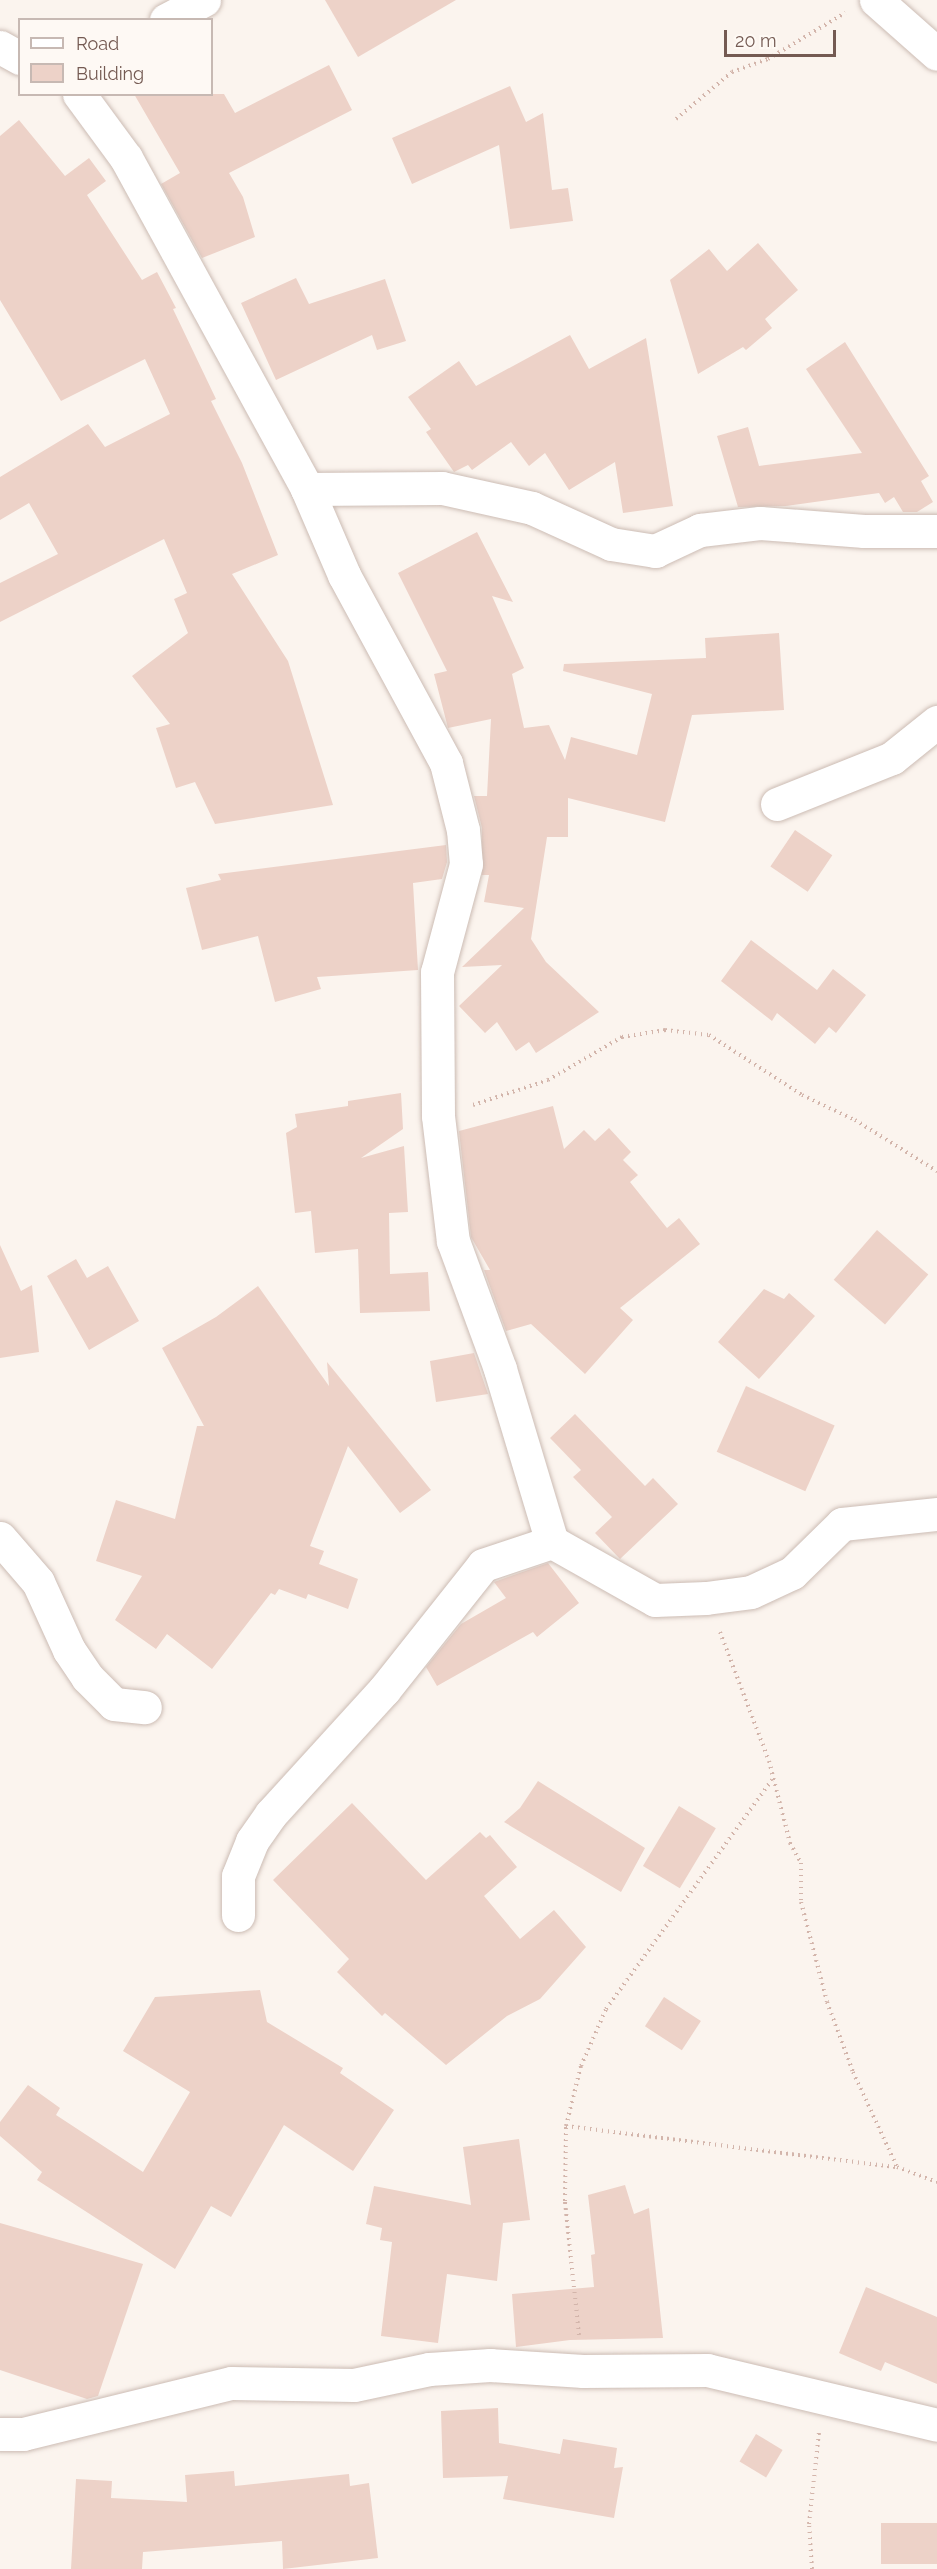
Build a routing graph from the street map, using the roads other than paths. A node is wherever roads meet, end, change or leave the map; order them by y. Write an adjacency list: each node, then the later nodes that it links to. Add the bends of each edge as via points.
1 (204, 0): 3 (street)
2 (863, 5): 5 (street)
3 (170, 18)
4 (0, 47): 6 (street)
5 (937, 54)
6 (18, 57)
7 (80, 96): 8 (street, via 126,158)
8 (307, 489): 9 (street, via 442,488 532,508 611,544 655,551 700,530 760,523 864,531); 14 (street, via 344,575 446,763 463,830 466,864 437,972 438,1116 453,1241 500,1369)
9 (937, 531)
10 (937, 722): 11 (street, via 892,758)
11 (777, 804)
12 (937, 1514): 14 (street, via 842,1524 792,1573 751,1592 706,1598 655,1600)
13 (0, 1538): 15 (street, via 38,1582 69,1650 87,1677 114,1704)
14 (552, 1542): 16 (street, via 483,1565 384,1690 272,1814 252,1841 238,1876)
15 (145, 1707)
16 (238, 1915)
17 (937, 2425): 18 (street, via 764,2380 707,2370 583,2371 490,2366 429,2369 354,2385 231,2383 23,2434)
18 (0, 2434)

